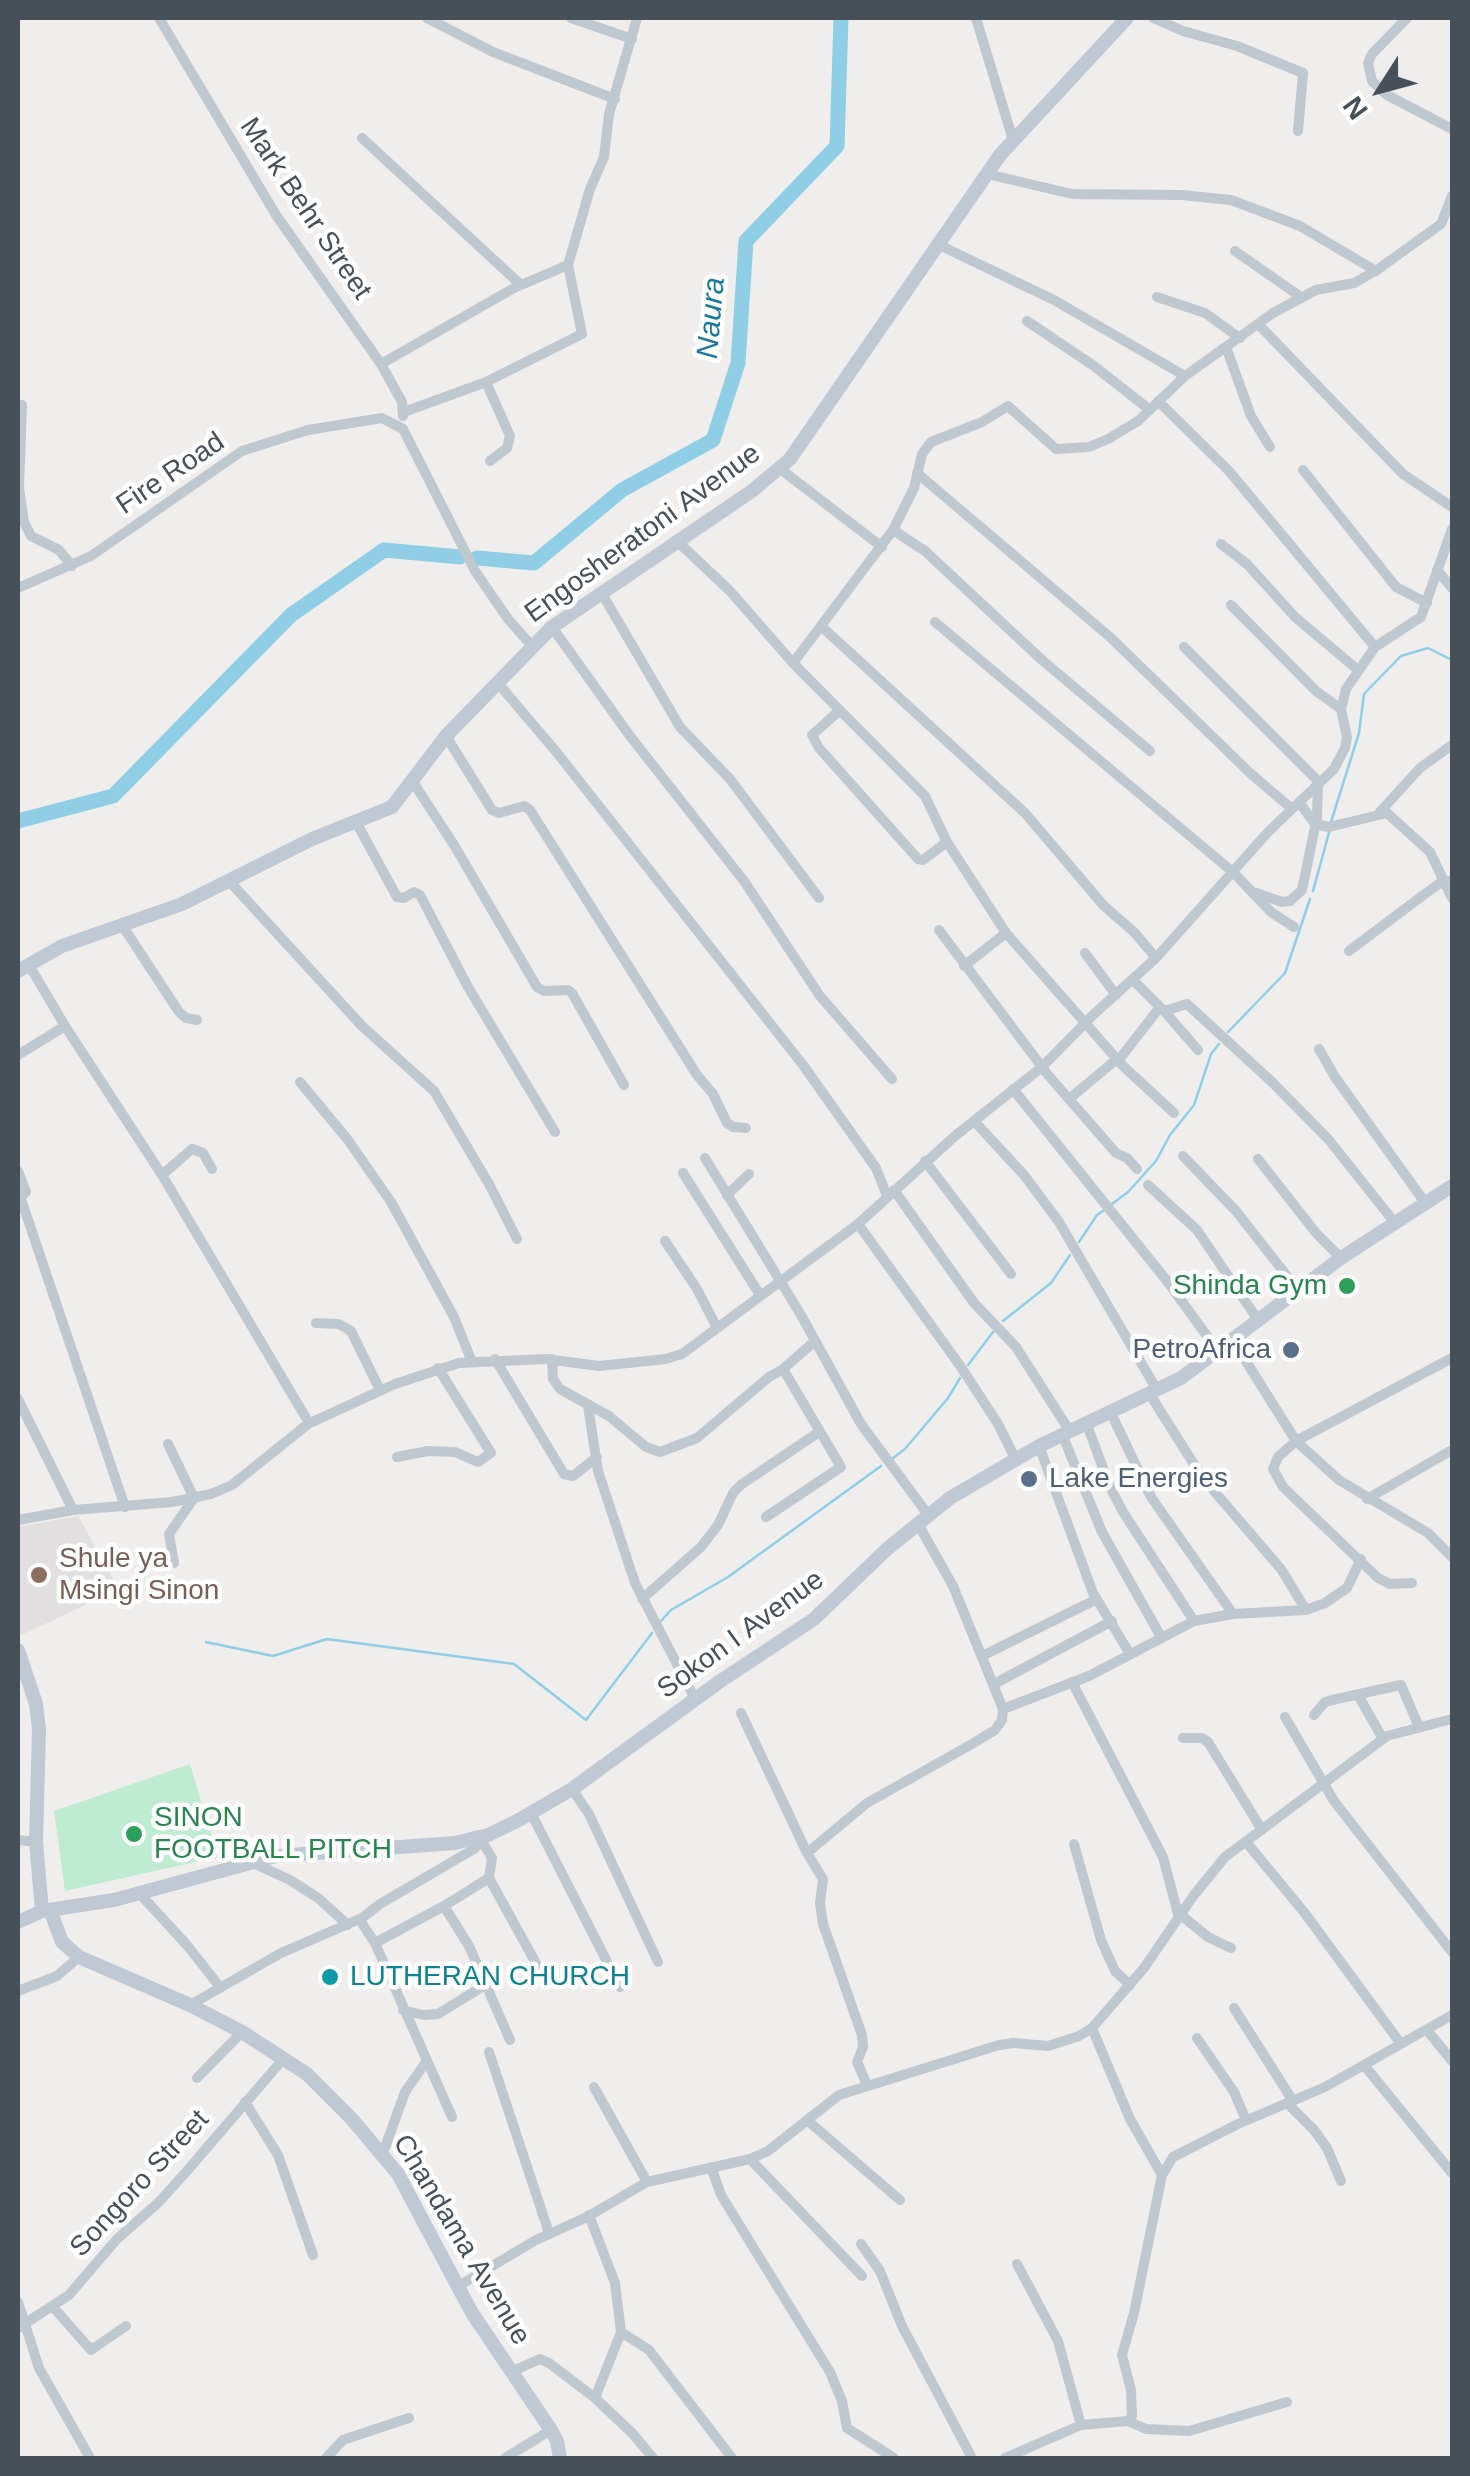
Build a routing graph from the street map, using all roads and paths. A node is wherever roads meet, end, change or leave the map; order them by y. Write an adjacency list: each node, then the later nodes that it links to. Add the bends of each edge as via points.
1 (159, 18): 28 (street, Mark Behr Street, via 276,215)
2 (427, 18): 10 (street)
3 (571, 18): 9 (street)
4 (637, 18): 9 (street)
5 (976, 18): 14 (street)
6 (1127, 18): 14 (street, Engosheratoni Avenue)
7 (1152, 18): 12 (street, via 1303,73)
8 (1407, 18): 11 (street, via 1372,54 1372,82)
9 (632, 39): 10 (street)
10 (615, 100): 19 (street, via 604,157)
11 (1452, 129)
12 (1298, 131)
13 (362, 138): 21 (street)
14 (1013, 140): 15 (street, Engosheratoni Avenue)
15 (987, 174): 17 (street, Engosheratoni Avenue); 20 (street, via 1072,194 1231,200 1300,226)
16 (1452, 196): 20 (street, via 1440,224)
17 (937, 244): 29 (street, via 1065,306); 37 (street, Engosheratoni Avenue)
18 (1235, 251): 22 (street)
19 (568, 265): 21 (street); 30 (street, via 582,334)
20 (1376, 271): 22 (street)
21 (521, 285): 28 (street)
22 (1301, 296): 25 (street)
23 (1158, 297): 26 (street, via 1205,313)
24 (1027, 321): 32 (street)
25 (1258, 324): 26 (street); 40 (street, via 1403,474)
26 (1240, 338): 27 (street)
27 (1226, 347): 29 (street); 35 (street)
28 (381, 364): 33 (street, Mark Behr Street)
29 (1185, 376): 32 (street)
30 (486, 382): 33 (street); 36 (street, via 510,436)
31 (22, 404): 46 (street, via 24,522 31,536 59,550)
32 (1154, 406): 39 (street, via 1108,439 1070,450 1047,443 1008,406 931,442); 58 (street, via 1229,471)
33 (404, 412): 34 (street)
34 (401, 427): 46 (street, Fire Road, via 369,419 254,446); 56 (street, via 475,571)
35 (1270, 447)
36 (490, 462)
37 (780, 468): 43 (street, Engosheratoni Avenue); 45 (street)
38 (1303, 470): 51 (street, via 1396,587)
39 (917, 474): 42 (street); 69 (street, via 1101,629 1250,773)
40 (1452, 507)
41 (1452, 529): 47 (street)
42 (893, 530): 45 (street); 66 (street)
43 (676, 540): 50 (street, Engosheratoni Avenue); 59 (street)
44 (1221, 544): 60 (street)
45 (882, 547): 55 (street)
46 (72, 566): 48 (street, Fire Road)
47 (1437, 570): 49 (street); 51 (street)
48 (18, 588)
49 (1452, 588)
50 (600, 592): 54 (street, Engosheratoni Avenue); 78 (street, via 671,714 724,770)
51 (1427, 603): 58 (street, via 1416,622)
52 (1231, 605): 62 (street)
53 (934, 622): 74 (street)
54 (552, 626): 56 (street, Engosheratoni Avenue); 100 (street, via 744,880 820,996)
55 (821, 626): 59 (street); 86 (street, via 1025,813)
56 (531, 646): 61 (street, Engosheratoni Avenue)
57 (1184, 647): 68 (street)
58 (1375, 647): 60 (street)
59 (794, 663): 63 (street)
60 (1358, 670): 62 (street)
61 (498, 682): 64 (street, Engosheratoni Avenue); 121 (street, via 803,1065)
62 (1341, 708): 68 (street, via 1346,748)
63 (840, 710): 73 (street, via 925,796); 73 (street, via 812,735 819,748 918,858)
64 (446, 736): 67 (street, Engosheratoni Avenue); 107 (street, via 496,813 530,810 726,1123)
65 (1452, 745): 70 (street)
66 (1150, 751)
67 (414, 782): 71 (street, Engosheratoni Avenue, via 392,807); 102 (street, via 537,987 570,991)
68 (1319, 784): 69 (street); 72 (street)
69 (1296, 806): 72 (street); 74 (street)
70 (1379, 813): 72 (street); 75 (street, via 1415,836)
71 (356, 822): 76 (street, Engosheratoni Avenue); 108 (street, via 398,897 421,897)
72 (1316, 824): 77 (street, via 1302,890 1282,902)
73 (947, 842): 83 (street)
74 (1234, 872): 77 (street); 86 (street)
75 (1448, 881): 79 (street); 84 (street)
76 (230, 882): 80 (street, Engosheratoni Avenue); 127 (street, via 362,1026 434,1091)
77 (1247, 888): 81 (street)
78 (820, 898)
79 (1452, 898)
80 (122, 925): 88 (street, Engosheratoni Avenue); 92 (street, via 179,1012)
81 (1294, 927)
82 (939, 930): 87 (street)
83 (1006, 934): 87 (street); 93 (street)
84 (1349, 951)
85 (1085, 953): 90 (street)
86 (1156, 958): 89 (street)
87 (964, 966): 99 (street)
88 (23, 968): 94 (street)
89 (1133, 980): 90 (street); 91 (street)
90 (1116, 995): 93 (street)
91 (1162, 1009): 96 (street); 98 (street); 125 (street, via 1184,1002 1192,1009 1306,1114)
92 (197, 1020)
93 (1087, 1022): 98 (street); 99 (street)
94 (65, 1026): 97 (street); 117 (street)
95 (1320, 1049): 124 (street)
96 (1198, 1050)
97 (18, 1055)
98 (1118, 1060): 104 (street); 105 (street)
99 (1042, 1067): 103 (street); 104 (street)
100 (892, 1079)
101 (300, 1082): 143 (street, via 391,1202)
102 (624, 1084)
103 (1013, 1090): 106 (street); 139 (street)
104 (1069, 1098): 114 (street)
105 (1174, 1113)
106 (974, 1120): 112 (street); 147 (street, via 1059,1222)
107 (746, 1128)
108 (555, 1132)
109 (1183, 1156): 132 (street)
110 (705, 1158): 122 (street)
111 (1258, 1159): 129 (street)
112 (925, 1162): 121 (street); 130 (street)
113 (212, 1168): 117 (street, via 192,1149)
114 (1137, 1169)
115 (18, 1172): 123 (street, via 26,1188)
116 (683, 1173): 133 (street)
117 (162, 1174): 152 (street)
118 (748, 1174): 122 (street)
119 (1148, 1184): 134 (street, via 1197,1230)
120 (1452, 1186): 124 (street, Sokon I Avenue)
121 (890, 1193): 126 (street); 154 (street, via 1016,1347)
122 (727, 1194): 131 (street)
123 (19, 1200): 164 (street)
124 (1426, 1204): 125 (street, Sokon I Avenue)
125 (1396, 1223): 129 (street, Sokon I Avenue)
126 (858, 1224): 131 (street); 161 (street, via 961,1367)
127 (517, 1239)
128 (665, 1241): 136 (street)
129 (1341, 1258): 132 (street, Sokon I Avenue)
130 (1012, 1274)
131 (778, 1281): 133 (street); 138 (street)
132 (1298, 1290): 134 (street, Sokon I Avenue)
133 (760, 1295): 136 (street)
134 (1258, 1320): 137 (street, Sokon I Avenue)
135 (316, 1323): 146 (street, via 351,1331)
136 (716, 1328): 142 (street, via 666,1359 599,1366)
137 (1232, 1340): 139 (street, Sokon I Avenue); 155 (street)
138 (814, 1342): 145 (street); 168 (street)
139 (1218, 1350): 147 (street, Sokon I Avenue)
140 (1452, 1358): 155 (street)
141 (495, 1359): 142 (street); 143 (street); 160 (street, via 564,1474 572,1476)
142 (552, 1359): 149 (street, via 556,1385)
143 (472, 1362): 144 (street)
144 (438, 1368): 146 (street); 159 (street, via 491,1453 478,1462 455,1452)
145 (784, 1369): 149 (street, via 674,1450 646,1448); 153 (street)
146 (380, 1390): 152 (street)
147 (1153, 1392): 150 (street, Sokon I Avenue); 175 (street, via 1202,1477)
148 (18, 1399): 165 (street)
149 (588, 1406): 160 (street)
150 (1110, 1411): 151 (street, Sokon I Avenue); 176 (street, via 1151,1496)
151 (1086, 1422): 154 (street, Sokon I Avenue); 178 (street, via 1124,1512)
152 (309, 1423): 162 (street, via 232,1484)
153 (819, 1432): 166 (street, via 841,1467); 173 (street, via 742,1484 701,1548)
154 (1066, 1432): 157 (street, Sokon I Avenue); 179 (street, via 1097,1521)
155 (1296, 1441): 163 (street); 170 (street, via 1278,1457 1276,1478)
156 (168, 1444): 162 (street)
157 (1038, 1446): 161 (street, Sokon I Avenue); 174 (street)
158 (1452, 1450): 163 (street)
159 (397, 1457)
160 (597, 1457): 173 (street)
161 (1015, 1458): 168 (street, Sokon I Avenue)
162 (194, 1498): 164 (street); 171 (street, via 169,1534)
163 (1367, 1500): 169 (street, via 1428,1533)
164 (125, 1506): 165 (street)
165 (72, 1510): 167 (street)
166 (766, 1516)
167 (18, 1520)
168 (924, 1520): 182 (street); 186 (street, Sokon I Avenue, via 814,1619)
169 (1452, 1558)
170 (1361, 1559): 172 (street, via 1390,1584); 175 (street, via 1347,1588)
171 (174, 1563)
172 (1412, 1583)
173 (642, 1599): 186 (street)
174 (1097, 1599): 177 (street); 182 (street)
175 (1306, 1610): 176 (street)
176 (1233, 1614): 178 (street)
177 (1112, 1621): 181 (street); 184 (street)
178 (1194, 1621): 179 (street)
179 (1161, 1637): 181 (street)
180 (18, 1650): 201 (street, via 36,1704)
181 (1130, 1654): 183 (street)
182 (982, 1656): 184 (street)
183 (1072, 1682): 187 (street); 211 (street, via 1164,1856)
184 (994, 1684): 187 (street)
185 (1358, 1695): 189 (street, via 1325,1702); 192 (street, via 1401,1685); 194 (street)
186 (695, 1700): 196 (street, Sokon I Avenue)
187 (1003, 1710): 204 (street, via 995,1730 866,1803)
188 (741, 1713): 204 (street)
189 (1314, 1715)
190 (1286, 1717): 195 (street)
191 (1452, 1719): 192 (street)
192 (1419, 1728): 194 (street)
193 (1183, 1738): 198 (street, via 1208,1742)
194 (1384, 1739): 195 (street)
195 (1323, 1781): 198 (street); 216 (street)
196 (572, 1788): 197 (street, Sokon I Avenue); 218 (street)
197 (531, 1813): 199 (street, Sokon I Avenue); 223 (street)
198 (1262, 1830): 202 (street)
199 (485, 1839): 205 (street, Sokon I Avenue); 206 (street); 213 (street)
200 (18, 1840): 201 (street)
201 (36, 1842): 210 (street)
202 (1246, 1842): 211 (street, via 1220,1862); 234 (street)
203 (1074, 1844): 221 (street, via 1101,1940)
204 (807, 1853): 241 (street, via 825,1885 825,1934 862,2035 857,2062)
205 (252, 1863): 207 (street, Sokon I Avenue); 213 (street)
206 (490, 1878): 208 (street); 219 (street)
207 (139, 1894): 210 (street, Sokon I Avenue); 222 (street)
208 (444, 1906): 214 (street); 220 (street)
209 (18, 1911): 210 (street)
210 (42, 1912): 212 (street); 217 (street)
211 (1180, 1917): 215 (street); 221 (street)
212 (18, 1922)
213 (353, 1922): 214 (street); 222 (street)
214 (375, 1943): 227 (street)
215 (1232, 1948)
216 (1452, 1952)
217 (79, 1957): 224 (street, via 58,1976); 225 (street, Chandama Avenue)
218 (658, 1962)
219 (543, 1976)
220 (486, 1985): 227 (street, via 438,2014); 233 (street)
221 (1130, 1985): 229 (street)
222 (220, 1987): 225 (street)
223 (620, 1987)
224 (18, 1992)
225 (190, 2005): 231 (street, Chandama Avenue)
226 (1234, 2008): 244 (street)
227 (403, 2010): 238 (street)
228 (1452, 2015): 230 (street)
229 (1092, 2028): 241 (street, via 1048,2046 1013,2042); 252 (street, via 1130,2120)
230 (1428, 2030): 234 (street); 237 (street)
231 (242, 2032): 236 (street, Chandama Avenue); 240 (street)
232 (1197, 2038): 246 (street)
233 (510, 2040)
234 (1401, 2044): 239 (street)
235 (489, 2052): 257 (street)
236 (284, 2058): 243 (street, Songoro Street); 248 (street, Chandama Avenue)
237 (1452, 2061)
238 (426, 2062): 245 (street); 248 (street, via 405,2092)
239 (1364, 2065): 244 (street); 251 (street)
240 (197, 2078)
241 (867, 2084): 247 (street, via 825,2103)
242 (594, 2087): 253 (street)
243 (245, 2102): 259 (street, via 278,2155); 264 (street, Songoro Street, via 159,2202)
244 (1290, 2102): 246 (street); 254 (street, via 1332,2158)
245 (452, 2117)
246 (1246, 2120): 252 (street, via 1173,2157)
247 (808, 2122): 249 (street); 255 (street)
248 (383, 2153): 262 (street, Chandama Avenue)
249 (750, 2159): 250 (street); 261 (street)
250 (710, 2168): 253 (street); 281 (street, via 830,2372 847,2428)
251 (1452, 2173)
252 (1162, 2175): 272 (street, via 1122,2355 1133,2405)
253 (647, 2182): 256 (street)
254 (1340, 2182)
255 (900, 2200)
256 (589, 2215): 257 (street); 267 (street, via 616,2283)
257 (549, 2233): 262 (street)
258 (861, 2244): 282 (street)
259 (313, 2255)
260 (1017, 2264): 273 (street, via 1058,2341)
261 (862, 2276)
262 (457, 2287): 268 (street, Chandama Avenue)
263 (18, 2302): 265 (street)
264 (52, 2308): 265 (street, Songoro Street); 266 (street, via 91,2350)
265 (21, 2326): 275 (street)
266 (126, 2326)
267 (621, 2332): 269 (street); 280 (street, via 650,2350)
268 (513, 2372): 269 (street, via 540,2359); 274 (street, Chandama Avenue)
269 (595, 2398): 279 (street)
270 (1287, 2402): 272 (street, via 1189,2431 1146,2429)
271 (409, 2418): 276 (street, via 343,2440)
272 (1128, 2420): 273 (street)
273 (1081, 2425): 283 (street)
274 (551, 2430): 277 (street); 278 (street, Chandama Avenue)
275 (90, 2458)
276 (326, 2458)
277 (505, 2458)
278 (560, 2458)
279 (653, 2458)
280 (732, 2458)
281 (894, 2458)
282 (972, 2458)
283 (1005, 2458)

